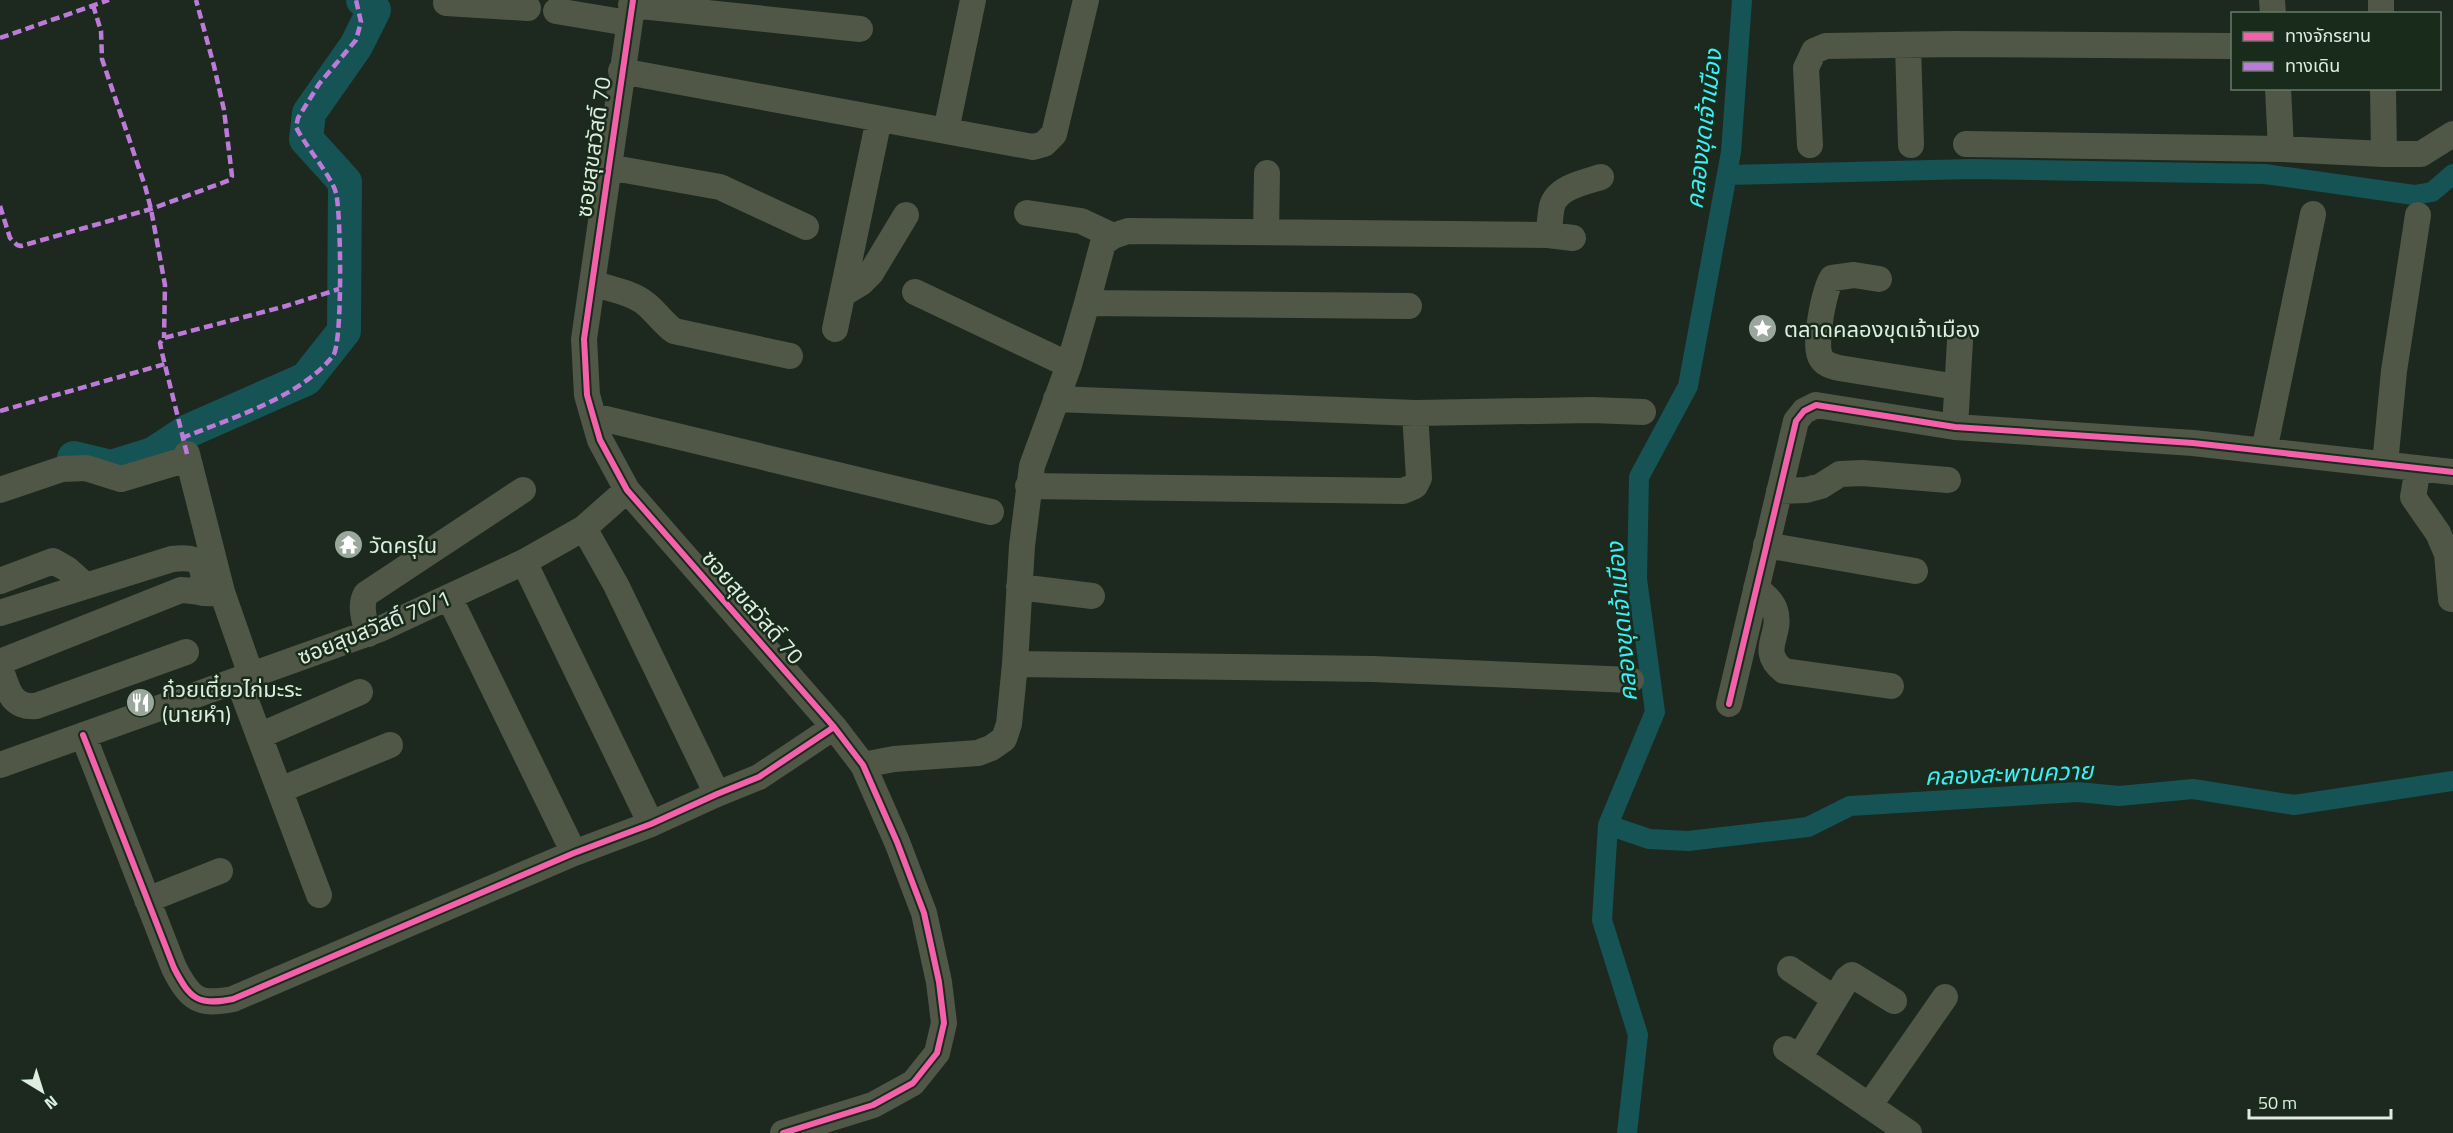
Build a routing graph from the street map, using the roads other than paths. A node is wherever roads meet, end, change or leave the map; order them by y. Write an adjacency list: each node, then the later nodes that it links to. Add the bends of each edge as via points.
1 (973, 0): 14 (street)
2 (1086, 0): 14 (street, via 1054,134 1044,144 1033,147)
3 (446, 3): 4 (street)
4 (528, 8)
5 (631, 10): 6 (street); 7 (street); 10 (street, ซอยสุขสวัสดิ์ 70)
6 (556, 11)
7 (860, 29)
8 (1908, 45): 9 (street); 17 (street, via 1826,46 1814,51 1806,68); 18 (street)
9 (2231, 46)
10 (621, 71): 13 (street); 21 (street, ซอยสุขสวัสดิ์ 70)
11 (2278, 90): 19 (street)
12 (2383, 90): 20 (street)
13 (879, 119): 14 (street); 34 (street)
14 (946, 131)
15 (2453, 134): 20 (street, via 2421,154)
16 (1966, 144): 19 (street)
17 (1810, 145)
18 (1911, 146)
19 (2281, 149): 20 (street)
20 (2384, 154)
21 (608, 167): 28 (street, via 720,187); 32 (street, ซอยสุขสวัสดิ์ 70)
22 (1267, 173): 29 (street)
23 (1601, 177): 29 (street, via 1572,186 1552,203 1561,236)
24 (1027, 213): 30 (street, via 1081,221)
25 (906, 214): 34 (street, via 871,273)
26 (2313, 214): 47 (street)
27 (2418, 216): 48 (street, via 2394,371)
28 (806, 227)
29 (1266, 232): 30 (street, via 1128,231)
30 (1113, 236): 35 (street, via 1099,252)
31 (1879, 279): 41 (street, via 1854,275 1832,278 1820,327 1820,358 1839,368)
32 (592, 283): 39 (street, via 635,297 674,331); 45 (street, ซอยสุขสวัสดิ์ 70, via 584,339 587,395)
33 (915, 292): 40 (street)
34 (843, 294): 37 (street)
35 (1088, 303): 36 (street); 40 (street)
36 (1409, 306)
37 (835, 329)
38 (1960, 340): 41 (street)
39 (790, 356)
40 (1069, 365): 42 (street)
41 (1957, 387): 46 (street)
42 (1056, 399): 44 (street); 52 (street)
43 (1642, 412): 44 (street)
44 (1415, 413): 52 (street, via 1419,478 1415,486 1403,491)
45 (593, 416): 55 (street, ซอยสุขสวัสดิ์ 70, via 600,440); 57 (street)
46 (1955, 427): 47 (street, via 2193,442); 56 (street, via 1816,405 1796,421)
47 (2264, 451): 48 (street)
48 (2385, 464): 49 (street)
49 (2418, 468): 50 (street); 70 (street, via 2413,497 2438,533 2446,554)
50 (2453, 472)
51 (1948, 480): 56 (street, via 1840,474 1821,486)
52 (1029, 486): 65 (street)
53 (0, 490): 67 (street, via 62,469 86,468 121,479 188,456)
54 (523, 490): 62 (street)
55 (627, 490): 58 (street, ซอยสุขสวัสดิ์ 70/1); 83 (street, ซอยสุขสวัสดิ์ 70)
56 (1779, 491): 59 (street)
57 (991, 512)
58 (584, 528): 60 (street, ซอยสุขสวัสดิ์ 70/1); 90 (street, via 616,585)
59 (1767, 545): 61 (street); 66 (street)
60 (524, 562): 69 (street, ซอยสุขสวัสดิ์ 70/1); 91 (street)
61 (1916, 572)
62 (397, 573): 71 (street); 73 (street, via 363,600)
63 (0, 580): 64 (street, via 53,561)
64 (86, 586): 67 (street, via 189,557 198,561); 72 (street)
65 (1019, 587): 68 (street); 76 (street)
66 (1756, 588): 80 (street, via 1774,608 1770,654 1784,671); 82 (street)
67 (213, 593): 75 (street, via 181,590); 78 (street)
68 (1092, 596)
69 (449, 597): 71 (street, ซอยสุขสวัสดิ์ 70/1); 92 (street)
70 (2451, 599)
71 (421, 610): 73 (street, ซอยสุขสวัสดิ์ 70/1)
72 (0, 613)
73 (368, 634): 78 (street, ซอยสุขสวัสดิ์ 70/1)
74 (186, 652): 77 (street, via 36,706 16,702)
75 (0, 662)
76 (1015, 663): 79 (street, via 1373,669); 88 (street, via 1009,724 1004,739 991,748 978,753)
77 (0, 667)
78 (245, 678): 84 (street, ซอยสุขสวัสดิ์ 70/1); 85 (street)
79 (1631, 680)
80 (1891, 686)
81 (360, 692): 85 (street)
82 (1729, 704)
83 (834, 727): 88 (street, ซอยสุขสวัสดิ์ 70); 90 (street, via 759,777)
84 (83, 735): 87 (street, ซอยสุขสวัสดิ์ 70/1); 95 (street)
85 (259, 736): 89 (street)
86 (390, 745): 89 (street)
87 (4, 764)
88 (864, 765): 101 (street, ซอยสุขสวัสดิ์ 70, via 924,913 944,1023 937,1053 913,1083 873,1105)
89 (280, 790): 94 (street)
90 (717, 794): 91 (street)
91 (651, 824): 92 (street)
92 (574, 853): 95 (street, via 233,999 212,1004 196,999 184,989)
93 (220, 871): 95 (street)
94 (319, 894)
95 (147, 900)
96 (1790, 969): 98 (street)
97 (1945, 997): 100 (street)
98 (1835, 999): 99 (street, via 1852,975); 100 (street, via 1792,1054)
99 (1894, 1001)
100 (1869, 1106): 102 (street)
101 (783, 1133)
102 (1909, 1133)

